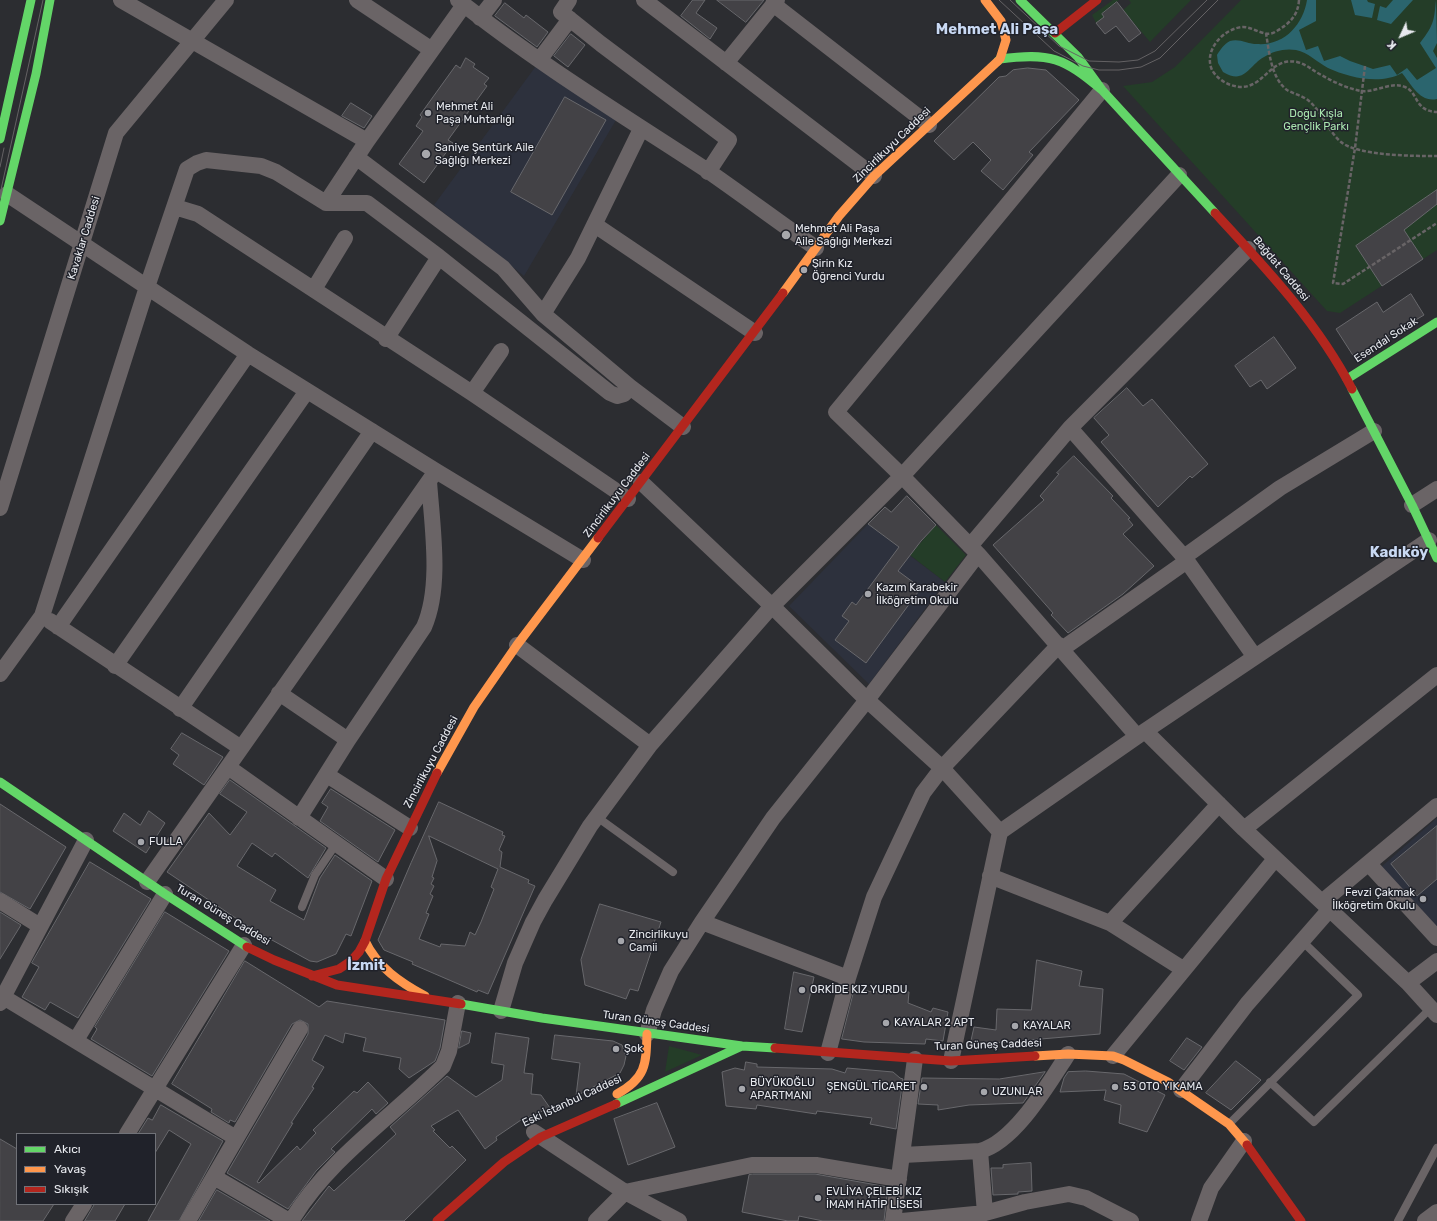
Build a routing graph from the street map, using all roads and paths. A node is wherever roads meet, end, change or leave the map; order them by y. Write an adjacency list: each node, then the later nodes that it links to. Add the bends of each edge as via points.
1 (31, 0): 32 (main road)
2 (50, 0): 40 (main road, via 36,74)
3 (121, 0): 20 (street)
4 (226, 0): 20 (street, Kavaklar Caddesi)
5 (357, 0): 21 (street)
6 (494, 0): 16 (street)
7 (569, 0): 17 (street, via 560,12)
8 (644, 0): 15 (street)
9 (1020, 0): 18 (main road, Bağdat Caddesi)
10 (1097, 0): 18 (main road)
11 (1300, 0): 19 (path, via 1299,8 1292,20 1273,33)
12 (986, 1): 23 (main road, Zincirlikuyu Caddesi, via 1001,21 1006,40)
13 (775, 2): 24 (street); 30 (street)
14 (461, 3): 16 (street); 21 (street)
15 (661, 5): 24 (street)
16 (480, 18): 22 (street)
17 (570, 19): 22 (street); 37 (street, via 729,140)
18 (1055, 33): 27 (main road, Bağdat Caddesi, via 1078,57)
19 (1266, 33): 26 (path); 26 (path, via 1244,27 1224,34 1212,50 1212,70 1219,78 1237,88 1257,83)
20 (192, 40): 33 (street); 47 (street, Kavaklar Caddesi, via 116,133)
21 (432, 50): 33 (street)
22 (540, 59): 31 (street)
23 (1000, 59): 27 (main road, via 1028,55 1056,59 1077,69); 30 (main road, Zincirlikuyu Caddesi)
24 (726, 63): 39 (street)
25 (1365, 66): 28 (path)
26 (1273, 68): 28 (path, via 1288,60 1303,63 1332,80); 34 (path, via 1287,89 1308,100 1318,110 1340,141)
27 (1102, 90): 38 (main road, Bağdat Caddesi); 68 (street, via 836,412)
28 (1363, 92): 29 (path, via 1397,85 1411,91 1420,106); 34 (path)
29 (1437, 112)
30 (929, 125): 39 (main road, Zincirlikuyu Caddesi)
31 (641, 129): 37 (street); 45 (street)
32 (0, 139)
33 (367, 141): 36 (street)
34 (1355, 148): 35 (path, via 1403,155); 44 (path, via 1333,283 1343,284)
35 (1437, 156)
36 (356, 157): 41 (street); 53 (street, via 503,268)
37 (708, 172): 48 (street)
38 (1180, 175): 49 (main road, Bağdat Caddesi); 68 (street)
39 (874, 176): 48 (main road, Zincirlikuyu Caddesi, via 839,216)
40 (3, 190): 43 (main road); 47 (street)
41 (326, 203): 42 (street, via 276,172 261,166 206,160 187,169); 50 (street, via 367,203)
42 (175, 207): 51 (street); 52 (street, via 198,214)
43 (0, 221)
44 (1437, 223)
45 (595, 225): 53 (street); 55 (street)
46 (345, 238): 52 (street)
47 (83, 244): 51 (street); 73 (street, Kavaklar Caddesi)
48 (816, 248): 55 (main road, Zincirlikuyu Caddesi)
49 (1248, 249): 59 (main road, Bağdat Caddesi, via 1286,292); 64 (street)
50 (439, 257): 56 (street); 60 (street, via 610,393 617,396 624,394)
51 (147, 287): 58 (street); 80 (street)
52 (314, 289): 56 (street)
53 (543, 314): 60 (street)
54 (1437, 322): 59 (main road, Esendal Sokak)
55 (755, 333): 63 (main road, Zincirlikuyu Caddesi)
56 (386, 339): 62 (street)
57 (501, 351): 62 (street)
58 (248, 354): 61 (street); 81 (street)
59 (1347, 379): 66 (main road, Bağdat Caddesi)
60 (630, 387): 63 (street)
61 (307, 391): 65 (street); 85 (street)
62 (472, 393): 71 (street)
63 (683, 427): 69 (main road, Zincirlikuyu Caddesi)
64 (1070, 428): 75 (street); 77 (street)
65 (372, 431): 67 (street); 90 (street)
66 (1374, 431): 72 (main road, Bağdat Caddesi); 77 (street, via 1280,488)
67 (432, 476): 78 (street); 88 (street); 92 (street, via 434,583 431,611 424,627)
68 (902, 476): 75 (street); 79 (street)
69 (641, 482): 71 (main road, Zincirlikuyu Caddesi); 79 (street)
70 (1437, 489): 72 (street)
71 (628, 498): 78 (main road, Zincirlikuyu Caddesi)
72 (1412, 505): 74 (main road, Bağdat Caddesi)
73 (0, 508)
74 (1429, 540): 76 (main road, Bağdat Caddesi); 84 (street)
75 (974, 550): 83 (street); 89 (street)
76 (1437, 558)
77 (1185, 559): 83 (street); 84 (street)
78 (583, 560): 82 (main road, Zincirlikuyu Caddesi)
79 (772, 606): 89 (street); 93 (street)
80 (42, 616): 81 (street); 86 (street)
81 (58, 627): 85 (street)
82 (517, 645): 93 (street); 103 (main road, Zincirlikuyu Caddesi, via 474,707)
83 (1061, 647): 91 (street); 96 (street)
84 (1255, 657): 91 (street)
85 (115, 666): 90 (street)
86 (0, 674)
87 (1437, 675): 104 (street)
88 (279, 693): 92 (street); 94 (street)
89 (867, 700): 96 (street); 118 (street, via 773,818)
90 (180, 709): 94 (street)
91 (1141, 733): 99 (street); 105 (street)
92 (348, 740): 97 (street)
93 (650, 745): 101 (street)
94 (241, 748): 95 (street)
95 (228, 767): 102 (street); 113 (street)
96 (942, 768): 105 (street); 128 (street, via 923,793 874,897)
97 (327, 774): 102 (street); 103 (street)
98 (0, 782): 106 (main road, Turan Güneş Caddesi)
99 (1219, 804): 104 (street); 119 (street)
100 (1437, 806): 109 (street)
101 (597, 817): 110 (lane); 133 (street, via 569,858 532,922 515,963)
102 (299, 818): 107 (street)
103 (410, 828): 112 (main road, Zincirlikuyu Caddesi)
104 (1244, 829): 108 (street)
105 (1000, 832): 111 (street)
106 (86, 840): 113 (main road, Turan Güneş Caddesi); 120 (street)
107 (336, 844): 112 (street); 117 (lane, via 315,875)
108 (1275, 859): 116 (street); 126 (street)
109 (1369, 864): 116 (street); 121 (street)
110 (673, 872)
111 (990, 876): 119 (street); 144 (street)
112 (386, 879): 122 (main road, Zincirlikuyu Caddesi)
113 (147, 882): 114 (main road, Turan Güneş Caddesi)
114 (165, 894): 124 (main road, Turan Güneş Caddesi); 137 (street)
115 (0, 901): 120 (street)
116 (1326, 906): 123 (street); 129 (street)
117 (302, 907)
118 (702, 922): 128 (street); 136 (street, via 663,987)
119 (1110, 923): 126 (street)
120 (40, 926): 130 (street)
121 (1437, 938)
122 (365, 941): 127 (main road, Zincirlikuyu Caddesi, via 359,952 346,964 329,973); 131 (main road, via 368,949 386,968 412,990)
123 (1302, 941): 146 (lane, via 1358,995); 148 (street, via 1247,1004)
124 (244, 945): 127 (main road, Turan Güneş Caddesi); 147 (street)
125 (1437, 961): 129 (street)
126 (1183, 969): 142 (street)
127 (312, 976): 131 (main road, Turan Güneş Caddesi, via 336,985)
128 (848, 978): 140 (street)
129 (1408, 983): 134 (street)
130 (1, 998): 137 (street)
131 (428, 998): 132 (main road, Turan Güneş Caddesi)
132 (458, 1003): 133 (main road, Turan Güneş Caddesi); 171 (street, via 449,1051 443,1066 323,1176)
133 (501, 1011): 136 (main road, Turan Güneş Caddesi)
134 (1434, 1011): 146 (lane, via 1314,1122)
135 (300, 1029): 153 (street)
136 (647, 1034): 138 (main road); 139 (main road, Turan Güneş Caddesi); 152 (main road, Eski İstanbul Caddesi, via 647,1058 644,1071 636,1084)
137 (76, 1040): 147 (street)
138 (658, 1046)
139 (742, 1046): 140 (main road, Turan Güneş Caddesi); 149 (main road, Eski İstanbul Caddesi)
140 (828, 1053): 143 (main road, Turan Güneş Caddesi)
141 (1068, 1054): 142 (main road, Turan Güneş Caddesi); 144 (main road, Turan Güneş Caddesi); 157 (street, via 1026,1115 998,1143)
142 (1113, 1056): 148 (main road, Turan Güneş Caddesi, via 1147,1070)
143 (915, 1059): 144 (main road, Turan Güneş Caddesi); 158 (street)
144 (951, 1061)
145 (658, 1073): 149 (main road, Eski İstanbul Caddesi)
146 (1270, 1082): 150 (lane)
147 (155, 1089): 151 (street); 153 (street)
148 (1181, 1090): 150 (main road, Turan Güneş Caddesi)
149 (640, 1094): 152 (main road, Eski İstanbul Caddesi)
150 (1229, 1124): 154 (main road, Turan Güneş Caddesi)
151 (128, 1133)
152 (532, 1136): 163 (street); 165 (main road, Eski İstanbul Caddesi)
153 (236, 1138): 160 (street)
154 (1244, 1141): 177 (street, via 1211,1188); 178 (main road, Turan Güneş Caddesi)
155 (1437, 1148): 179 (lane)
156 (504, 1150): 159 (main road)
157 (980, 1151): 158 (street); 167 (street)
158 (903, 1155): 162 (street)
159 (487, 1164)
160 (214, 1177): 170 (street); 171 (street)
161 (471, 1178): 165 (main road, Eski İstanbul Caddesi)
162 (899, 1179): 163 (street, via 816,1165 752,1166); 174 (street)
163 (625, 1192): 172 (street); 173 (street)
164 (83, 1205): 169 (street)
165 (450, 1211): 168 (main road, Eski İstanbul Caddesi)
166 (1437, 1212): 180 (street)
167 (985, 1213): 175 (street); 176 (street, via 1069,1194 1086,1198)
168 (433, 1219)
169 (73, 1221)
170 (188, 1221)
171 (290, 1221)
172 (596, 1221)
173 (679, 1221)
174 (893, 1221)
175 (902, 1221)
176 (1131, 1221)
177 (1199, 1221)
178 (1300, 1221)
179 (1398, 1221)
180 (1425, 1221)

